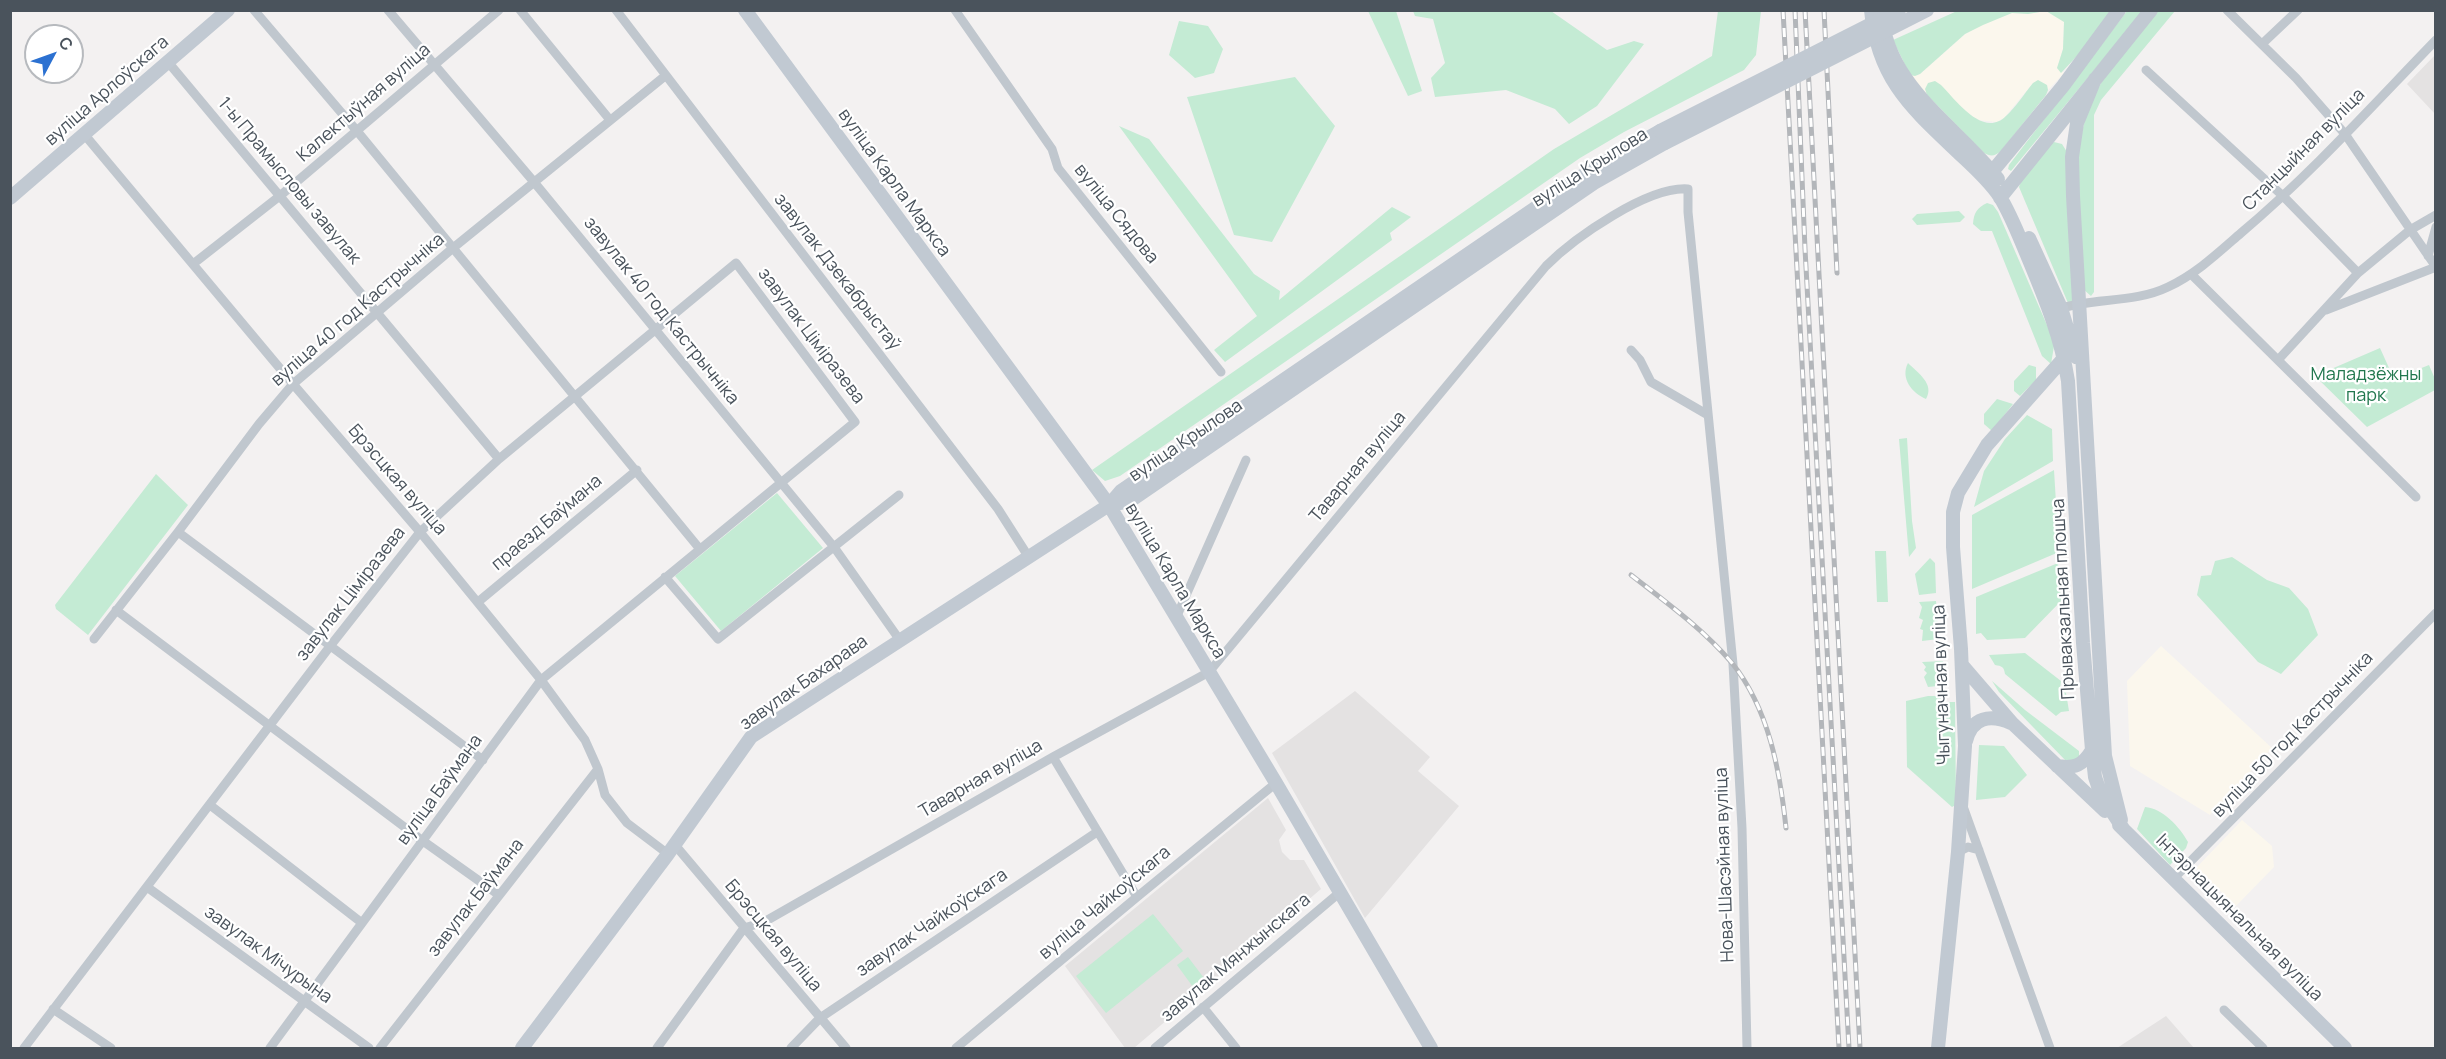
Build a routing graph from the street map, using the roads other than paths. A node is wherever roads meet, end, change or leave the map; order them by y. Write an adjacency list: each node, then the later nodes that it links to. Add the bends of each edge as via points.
1 (228, 10): 19 (main road, вуліца Арлоўскага)
2 (254, 10): 25 (street)
3 (388, 10): 20 (street, завулак 40 год Кастрычніка)
4 (499, 10): 20 (street, Калектыўная вуліца)
5 (520, 10): 24 (street)
6 (616, 10): 22 (street, завулак Дзекабрыстаў)
7 (745, 10): 64 (main road, вуліца Карла Маркса)
8 (955, 10): 52 (street, вуліца Сядова, via 1053,148 1058,168)
9 (1871, 10): 29 (main road, via 1880,52 1900,93)
10 (1881, 10): 29 (main road, via 1890,50 1902,76)
11 (1899, 10): 28 (main road, вуліца Крылова, bridge)
12 (1927, 10): 28 (main road, вуліца Крылова, bridge)
13 (2119, 10): 29 (main road)
14 (2151, 10): 23 (main road)
15 (2227, 10): 18 (street)
16 (2298, 10): 18 (street)
17 (2436, 39): 27 (street, Станцыйная вуліца)
18 (2262, 44): 27 (street)
19 (168, 62): 26 (main road, вуліца Арлоўскага); 32 (street, 1-ы Прамысловы завулак)
20 (434, 64): 25 (street, Калектыўная вуліца); 30 (street, завулак 40 год Кастрычніка)
21 (2146, 70): 33 (street)
22 (665, 76): 24 (street, вуліца 40 год Кастрычніка); 69 (street, завулак Дзекабрыстаў, via 998,509)
23 (2095, 79): 31 (main road); 44 (main road, via 2077,123 2072,157)
24 (610, 120): 30 (street, вуліца 40 год Кастрычніка)
25 (357, 131): 32 (street, Калектыўная вуліца); 38 (street)
26 (84, 134): 34 (main road, вуліца Арлоўскага); 40 (street, Брэсцкая вуліца)
27 (2344, 134): 33 (street, Станцыйная вуліца); 37 (street)
28 (1662, 137): 64 (main road, вуліца Крылова, via 1130,501)
29 (1989, 176): 31 (main road)
30 (534, 182): 38 (street, вуліца 40 год Кастрычніка); 48 (street, завулак 40 год Кастрычніка)
31 (2003, 194): 45 (main road)
32 (281, 195): 40 (street, Калектыўная вуліца); 47 (street, 1-ы Прамысловы завулак)
33 (2284, 197): 42 (street); 43 (street, Станцыйная вуліца)
34 (10, 198)
35 (2436, 215): 37 (street)
36 (2436, 227): 39 (street)
37 (2410, 230): 39 (street); 42 (street)
38 (453, 248): 47 (street, вуліца 40 год Кастрычніка); 55 (street)
39 (2428, 256): 41 (street)
40 (193, 264): 54 (street, Брэсцкая вуліца)
41 (2436, 267): 46 (street)
42 (2358, 273): 46 (street)
43 (2192, 275): 44 (street, Станцыйная вуліца, via 2136,297); 51 (street)
44 (2079, 304): 45 (street, Станцыйная вуліца); 53 (main road)
45 (2056, 310): 50 (main road, Прывакзальная плошча); 53 (main road)
46 (2323, 311): 51 (street)
47 (376, 312): 54 (street, вуліца 40 год Кастрычніка); 58 (street, 1-ы Прамысловы завулак)
48 (655, 330): 55 (street, завулак Ціміразева); 57 (street, завулак Ціміразева, via 736,263); 61 (street, завулак 40 год Кастрычніка)
49 (1631, 350): 56 (street, via 1651,382)
50 (2065, 357): 78 (main road, Чыгуначная вуліца, via 1987,445 1958,493 1953,512 1953,547); 85 (main road, Прывакзальная плошча)
51 (2278, 360): 63 (street)
52 (1221, 372)
53 (2082, 376): 93 (main road, Прывакзальная плошча, via 2105,756)
54 (293, 384): 65 (street, вуліца 40 год Кастрычніка); 66 (street, Брэсцкая вуліца)
55 (575, 396): 58 (street, завулак Ціміразева); 60 (street)
56 (1708, 416): 79 (street, Таварная вуліца, via 1688,189 1674,188 1613,215 1563,249 1546,266); 81 (street, Таварная вуліца)
57 (855, 422): 61 (street, вуліца Баўмана)
58 (499, 459): 66 (street, завулак Ціміразева)
59 (1246, 460): 74 (street)
60 (637, 470): 68 (street); 71 (street, праезд Баўмана)
61 (780, 482): 67 (street, завулак 40 год Кастрычніка); 68 (street, вуліца Баўмана)
62 (899, 495): 67 (street)
63 (2416, 497)
64 (1108, 505): 69 (main road, завулак Бахарава); 74 (main road, вуліца Карла Маркса)
65 (178, 532): 72 (street, вуліца 40 год Кастрычніка); 77 (street)
66 (420, 532): 71 (street, Брэсцкая вуліца); 77 (street, завулак Ціміразева)
67 (834, 547): 70 (street, via 718,639); 76 (street, завулак 40 год Кастрычніка)
68 (699, 548): 70 (street, вуліца Баўмана)
69 (1028, 556): 76 (main road, завулак Бахарава)
70 (665, 577): 80 (street, вуліца Баўмана)
71 (478, 602): 80 (street, Брэсцкая вуліца)
72 (116, 610): 75 (street, вуліца 40 год Кастрычніка); 83 (street)
73 (2436, 613): 100 (street, вуліца 50 год Кастрычніка)
74 (1176, 618): 79 (main road, вуліца Карла Маркса)
75 (94, 639)
76 (899, 639): 97 (main road, завулак Бахарава, via 751,737)
77 (331, 645): 83 (street, завулак Ціміразева); 87 (street)
78 (1962, 665): 82 (main road); 84 (main road, Чыгуначная вуліца)
79 (1209, 672): 86 (street, Таварная вуліца); 90 (main road, вуліца Карла Маркса)
80 (541, 680): 87 (street, вуліца Баўмана); 89 (street, Брэсцкая вуліца, via 585,740)
81 (1733, 680): 125 (street, Нова-Шасэйная вуліца, via 1742,828)
82 (2012, 723): 84 (main road, via 1983,718 1972,727); 88 (main road)
83 (270, 725): 92 (street, завулак Ціміразева); 96 (street)
84 (1965, 746): 91 (main road, Чыгуначная вуліца)
85 (2092, 750): 88 (main road, via 2071,769); 94 (main road, Прывакзальная плошча, via 2101,795)
86 (1053, 757): 95 (street); 106 (street, Таварная вуліца, via 764,922)
87 (483, 760): 96 (street, вуліца Баўмана)
88 (2057, 766): 94 (main road)
89 (598, 769): 97 (street, Брэсцкая вуліца, via 605,795 627,823); 103 (street, завулак Баўмана)
90 (1276, 783): 102 (main road, вуліца Карла Маркса); 104 (street, вуліца Чайкоўскага)
91 (1962, 804): 98 (street); 99 (main road, Чыгуначная вуліца)
92 (210, 805): 101 (street, завулак Ціміразева); 105 (street)
93 (2117, 807): 94 (main road, Інтэрнацыянальная вуліца)
94 (2124, 830): 100 (main road, Інтэрнацыянальная вуліца)
95 (1097, 832): 104 (street); 111 (street, завулак Чайкоўскага)
96 (423, 841): 103 (street); 105 (street, вуліца Баўмана)
97 (672, 849): 106 (street, Брэсцкая вуліца); 117 (main road, завулак Бахарава)
98 (1979, 850): 99 (street, via 1968,847); 127 (street)
99 (1958, 852): 126 (main road, Чыгуначная вуліца)
100 (2173, 879): 129 (main road, Інтэрнацыянальная вуліца)
101 (147, 887): 107 (street, завулак Мічурына); 109 (street, завулак Ціміразева)
102 (1339, 893): 108 (street, завулак Мянжынскага); 124 (main road, вуліца Карла Маркса)
103 (499, 896): 116 (street, завулак Баўмана)
104 (1137, 897): 121 (street, вуліца Чайкоўскага)
105 (362, 923): 107 (street, вуліца Баўмана)
106 (744, 928): 111 (street, Брэсцкая вуліца); 118 (street)
107 (303, 1002): 114 (street, вуліца Баўмана); 115 (street, завулак Мічурына)
108 (1203, 1007): 122 (street, завулак Мянжынскага); 123 (street)
109 (53, 1010): 112 (street, завулак Ціміразева); 113 (street)
110 (2224, 1010): 128 (street)
111 (820, 1018): 119 (street, завулак Чайкоўскага); 120 (street, Брэсцкая вуліца)
112 (24, 1048)
113 (111, 1048)
114 (270, 1048)
115 (369, 1048)
116 (380, 1048)
117 (522, 1048)
118 (657, 1048)
119 (791, 1048)
120 (846, 1048)
121 (956, 1048)
122 (1155, 1048)
123 (1236, 1048)
124 (1431, 1048)
125 (1747, 1048)
126 (1938, 1048)
127 (2050, 1048)
128 (2263, 1048)
129 (2346, 1048)

